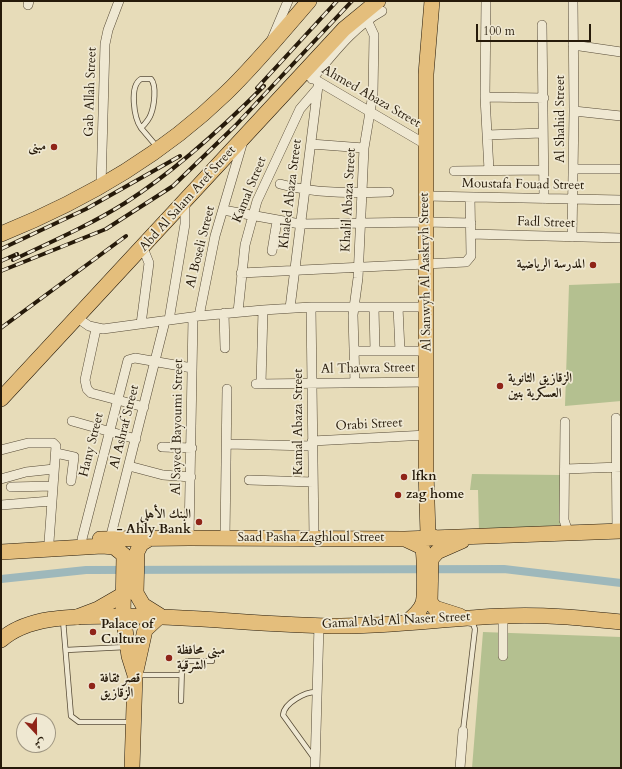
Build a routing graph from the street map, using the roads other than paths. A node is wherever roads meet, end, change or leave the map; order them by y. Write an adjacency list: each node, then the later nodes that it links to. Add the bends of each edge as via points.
1 (119, 1): 34 (street, Gab Allah Street, via 105,44)
2 (288, 1): 12 (street)
3 (309, 1): 12 (main road)
4 (317, 1): 12 (main road, via 277,44)
5 (486, 1): 15 (street)
6 (573, 1): 11 (street, Al Shahid Street)
7 (427, 4): 25 (main road, Al Sanwyh Al Aaskryh Street)
8 (380, 6): 9 (street, Abd Al Salam Aref Street); 14 (main road, Abd Al Salam Aref Street, via 344,29)
9 (367, 20): 14 (street, Abd Al Salam Aref Street, via 349,36); 17 (street, Khalil Abaza Street, via 374,35 373,94)
10 (542, 25): 16 (street)
11 (573, 45): 13 (street); 18 (street, Al Shahid Street)
12 (267, 51): 27 (main road, via 214,104)
13 (621, 52)
14 (313, 81): 17 (street, Ahmed Abaza Street); 23 (main road, Abd Al Salam Aref Street); 24 (street, Khaled Abaza Street); 45 (street, Kamal Street, via 263,186)
15 (485, 97): 16 (street); 22 (street)
16 (544, 98): 21 (street)
17 (370, 112): 25 (street, Ahmed Abaza Street); 26 (street, Khalil Abaza Street)
18 (574, 112): 19 (street); 28 (street, Al Shahid Street)
19 (621, 116)
20 (141, 128): 20 (lane, via 147,122 153,106 154,83 151,79 141,79 136,86 134,115); 27 (lane)
21 (542, 132): 22 (street); 31 (street)
22 (487, 135): 30 (street)
23 (243, 138): 43 (main road, Abd Al Salam Aref Street); 44 (street, Al Boseli Street)
24 (311, 144): 26 (street); 35 (street, Khaled Abaza Street)
25 (425, 144): 38 (main road, Al Sanwyh Al Aaskryh Street)
26 (364, 148): 37 (street, Khalil Abaza Street)
27 (159, 149): 34 (main road)
28 (574, 169): 29 (street); 41 (street, Al Shahid Street)
29 (621, 169)
30 (489, 170): 31 (street); 32 (street)
31 (543, 170): 40 (street)
32 (454, 171)
33 (280, 184): 35 (street)
34 (101, 186): 51 (main road, via 46,215)
35 (305, 190): 37 (street); 49 (street, Khaled Abaza Street)
36 (389, 192): 37 (street)
37 (361, 193): 50 (street, Khalil Abaza Street)
38 (425, 196): 39 (street, Moustafa Fouad Street); 47 (main road, Al Sanwyh Al Aaskryh Street)
39 (470, 197): 40 (street, Moustafa Fouad Street); 48 (street)
40 (544, 199): 41 (street, Moustafa Fouad Street)
41 (573, 199): 42 (street, Moustafa Fouad Street); 53 (street, Al Shahid Street)
42 (621, 200)
43 (185, 202): 55 (main road, Abd Al Salam Aref Street); 72 (street, Al Ashraf Street, via 185,224)
44 (223, 210): 45 (street); 70 (street, Al Boseli Street)
45 (252, 216): 46 (street); 60 (street, Kamal Street)
46 (278, 221): 49 (street); 56 (street)
47 (425, 222): 48 (street); 50 (street); 57 (main road, Al Sanwyh Al Aaskryh Street)
48 (471, 223): 52 (street)
49 (300, 224): 50 (street); 59 (street, Khaled Abaza Street)
50 (359, 224): 58 (street, Khalil Abaza Street)
51 (1, 234)
52 (471, 234): 53 (street, Fadl Street); 57 (street, via 471,256 466,262)
53 (572, 237): 54 (street, Fadl Street)
54 (621, 238)
55 (143, 248): 71 (main road, Abd Al Salam Aref Street); 73 (street, via 149,262)
56 (272, 251)
57 (426, 264): 58 (street); 65 (main road, Al Sanwyh Al Aaskryh Street)
58 (358, 267): 59 (street); 62 (street, Khalil Abaza Street)
59 (294, 270): 60 (street); 66 (street, Khaled Abaza Street)
60 (241, 273): 68 (street, Kamal Street)
61 (311, 307): 62 (street); 66 (street); 83 (street, Kamal Abaza Street)
62 (354, 307): 63 (street); 76 (street, Khalil Abaza Street)
63 (374, 307): 64 (street); 77 (street)
64 (398, 307): 65 (street); 78 (street)
65 (426, 307): 79 (main road, Al Sanwyh Al Aaskryh Street)
66 (290, 308): 67 (street)
67 (263, 310): 68 (street); 83 (street, Al Thawra Street, via 258,384)
68 (238, 312): 69 (street)
69 (224, 313): 70 (street); 75 (street)
70 (196, 316): 72 (street); 81 (street, Al Sayed Bayoumi Street)
71 (76, 317): 74 (street); 86 (main road, Abd Al Salam Aref Street)
72 (167, 320): 73 (street); 80 (street, Al Ashraf Street)
73 (141, 324): 74 (street)
74 (96, 329): 87 (street, via 86,386 91,393)
75 (225, 348)
76 (354, 351): 77 (street); 84 (street, Khalil Abaza Street)
77 (375, 351): 78 (street)
78 (400, 351): 79 (street)
79 (426, 351): 82 (main road, Al Sanwyh Al Aaskryh Street)
80 (156, 362): 81 (street); 87 (street, Hany Street, via 130,359 126,364); 88 (street, Al Ashraf Street)
81 (192, 368): 98 (street, Al Sayed Bayoumi Street)
82 (427, 382): 84 (street, Al Thawra Street); 93 (main road, Al Sanwyh Al Aaskryh Street)
83 (312, 383): 84 (street, Al Thawra Street); 95 (street, Kamal Abaza Street)
84 (355, 383)
85 (228, 389): 96 (street)
86 (1, 399)
87 (117, 401): 88 (street); 92 (street, Hany Street)
88 (144, 407): 94 (street, Al Ashraf Street)
89 (616, 418): 102 (street)
90 (72, 421): 92 (street)
91 (565, 422): 104 (street)
92 (109, 432): 94 (street); 122 (street, Hany Street)
93 (427, 435): 95 (street, Orabi Street); 120 (main road, Al Sanwyh Al Aaskryh Street, via 428,534)
94 (136, 439): 101 (street, Al Ashraf Street)
95 (312, 443): 96 (street, Orabi Street); 109 (street, Kamal Abaza Street)
96 (227, 444): 118 (street)
97 (162, 447): 98 (street)
98 (192, 448): 105 (street, Al Sayed Bayoumi Street)
99 (1, 450): 100 (street, via 17,441 38,442 53,443 56,446)
100 (56, 453): 103 (street); 108 (street, via 75,453)
101 (129, 466): 105 (street, via 163,475); 124 (street, Al Ashraf Street)
102 (619, 468): 104 (street); 114 (street)
103 (54, 469): 106 (street); 110 (street)
104 (565, 469): 115 (street, via 564,520)
105 (191, 477): 117 (street, Al Sayed Bayoumi Street)
106 (1, 478)
107 (249, 480): 109 (street)
108 (71, 481)
109 (313, 482): 119 (street, Kamal Abaza Street)
110 (53, 486): 111 (street); 112 (street)
111 (11, 487)
112 (51, 501): 113 (street); 123 (street)
113 (1, 505)
114 (619, 531): 115 (main road, Saad Pasha Zaghloul Street)
115 (568, 532): 116 (main road, Saad Pasha Zaghloul Street)
116 (472, 537): 120 (main road, Saad Pasha Zaghloul Street); 127 (main road)
117 (189, 538): 118 (main road, Saad Pasha Zaghloul Street); 125 (main road, Saad Pasha Zaghloul Street)
118 (225, 538): 119 (main road, Saad Pasha Zaghloul Street)
119 (314, 538): 121 (main road, Saad Pasha Zaghloul Street)
120 (435, 538): 121 (main road, Saad Pasha Zaghloul Street)
121 (405, 539): 127 (main road, via 422,547)
122 (82, 540): 123 (main road, Saad Pasha Zaghloul Street); 124 (main road, Saad Pasha Zaghloul Street)
123 (49, 542): 126 (main road, Saad Pasha Zaghloul Street)
124 (106, 542): 125 (main road, Saad Pasha Zaghloul Street); 125 (main road, via 114,547); 126 (main road, Saad Pasha Zaghloul Street)
125 (134, 549): 128 (main road)
126 (1, 550)
127 (427, 557): 129 (main road)
128 (128, 593): 130 (main road); 131 (main road); 133 (main road, via 98,609)
129 (427, 602): 134 (main road, via 439,609); 136 (main road, via 414,616)
130 (123, 616): 131 (main road, Gamal Abd Al Naser Street); 133 (main road, Gamal Abd Al Naser Street); 139 (main road)
131 (160, 616): 137 (main road, Gamal Abd Al Naser Street); 143 (main road, via 145,630)
132 (503, 616): 134 (main road, Gamal Abd Al Naser Street); 135 (main road, Gamal Abd Al Naser Street, via 553,616); 141 (street)
133 (70, 618): 138 (main road, via 26,624); 140 (lane)
134 (469, 618): 136 (main road, Gamal Abd Al Naser Street)
135 (621, 622)
136 (399, 624): 137 (main road, Gamal Abd Al Naser Street); 148 (lane, via 412,628 470,623 474,627)
137 (319, 626): 145 (street)
138 (1, 640)
139 (128, 646): 140 (lane); 143 (main road)
140 (66, 650): 147 (lane, via 69,713 73,719 79,722)
141 (503, 656)
142 (212, 661): 144 (lane, via 184,662)
143 (135, 675): 144 (lane); 147 (main road)
144 (181, 676): 146 (lane)
145 (317, 692): 149 (street); 149 (lane, via 304,693 285,709 283,715)
146 (181, 701)
147 (133, 722): 150 (main road)
148 (463, 731): 151 (street)
149 (315, 764)
150 (132, 768)
151 (460, 768)

